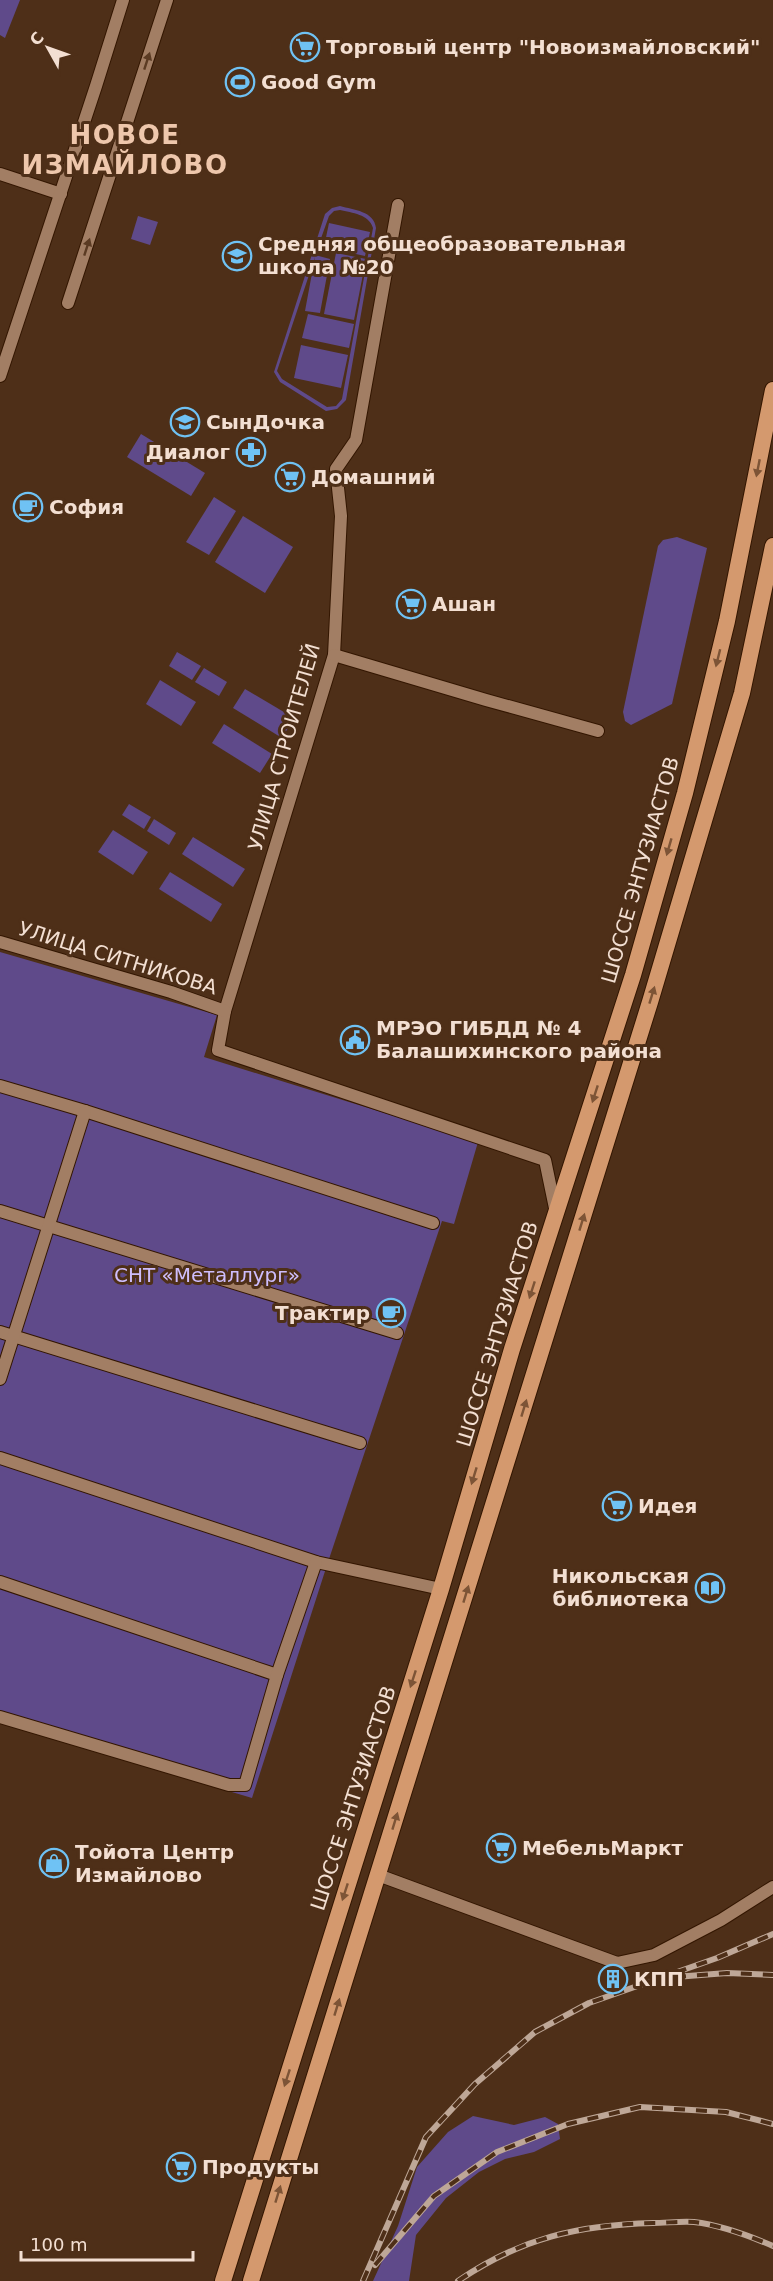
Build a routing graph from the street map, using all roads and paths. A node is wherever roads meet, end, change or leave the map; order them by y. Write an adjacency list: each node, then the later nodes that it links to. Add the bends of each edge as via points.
1 (123, 0): 4 (street)
2 (167, 0): 6 (street, one-way to 2)
3 (0, 174): 4 (street)
4 (61, 194): 7 (street)
5 (398, 205): 10 (street, УЛИЦА СТРОИТЕЛЕЙ, via 356,440 336,469 341,516)
6 (68, 303)
7 (0, 376)
8 (773, 390): 17 (highway, ШОССЕ ЭНТУЗИАСТОВ, one-way to 17, via 728,621 685,792 633,975)
9 (773, 546): 31 (highway, one-way to 9, via 651,1002 741,693)
10 (334, 655): 11 (street); 13 (street, УЛИЦА СТРОИТЕЛЕЙ)
11 (598, 731)
12 (0, 942): 13 (street, УЛИЦА СИТНИКОВА)
13 (225, 1011): 17 (street, УЛИЦА СТРОИТЕЛЕЙ, via 218,1050 545,1160)
14 (0, 1086): 15 (street)
15 (85, 1111): 18 (street); 19 (street)
16 (0, 1211): 19 (street)
17 (556, 1214): 28 (highway, ШОССЕ ЭНТУЗИАСТОВ, one-way to 28)
18 (434, 1223)
19 (49, 1225): 21 (street); 22 (street)
20 (0, 1332): 22 (street)
21 (397, 1333)
22 (14, 1336): 23 (street); 24 (street)
23 (0, 1379)
24 (360, 1443)
25 (0, 1458): 26 (street)
26 (316, 1562): 28 (street); 29 (street)
27 (0, 1582): 29 (street)
28 (441, 1589): 33 (highway, ШОССЕ ЭНТУЗИАСТОВ, one-way to 33)
29 (277, 1675): 30 (street, via 245,1785 153,1768 59,1740)
30 (0, 1717)
31 (378, 1875): 32 (street, via 617,1963 654,1955); 34 (highway, one-way to 31)
32 (773, 1887)
33 (223, 2281)
34 (251, 2281)

